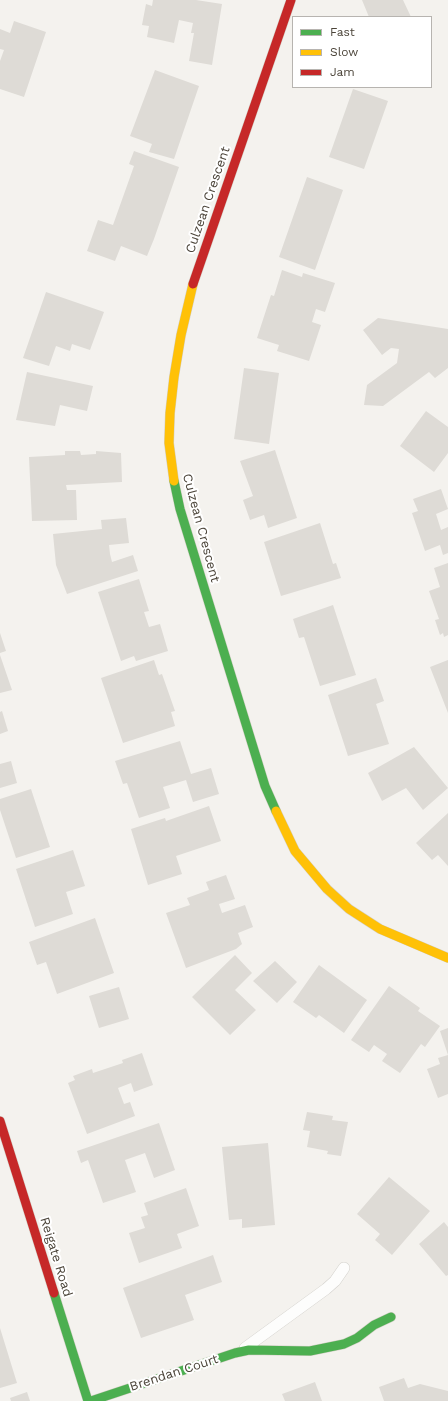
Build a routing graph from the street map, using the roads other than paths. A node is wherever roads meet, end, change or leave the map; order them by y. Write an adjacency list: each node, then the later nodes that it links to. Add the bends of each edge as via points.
1 (291, 0): 2 (street, Culzean Crescent, via 193,283 181,335 170,413 172,474 180,509 265,786 295,851 327,889 349,909 380,929)
2 (448, 958)
3 (0, 1120): 7 (street, Reigate Road)
4 (344, 1268): 6 (lane, Brendan Court, via 322,1293)
5 (391, 1317): 6 (street, Brendan Court, via 353,1340 322,1349 249,1350)
6 (235, 1353): 8 (street, Brendan Court)
7 (88, 1401)
8 (91, 1401)

